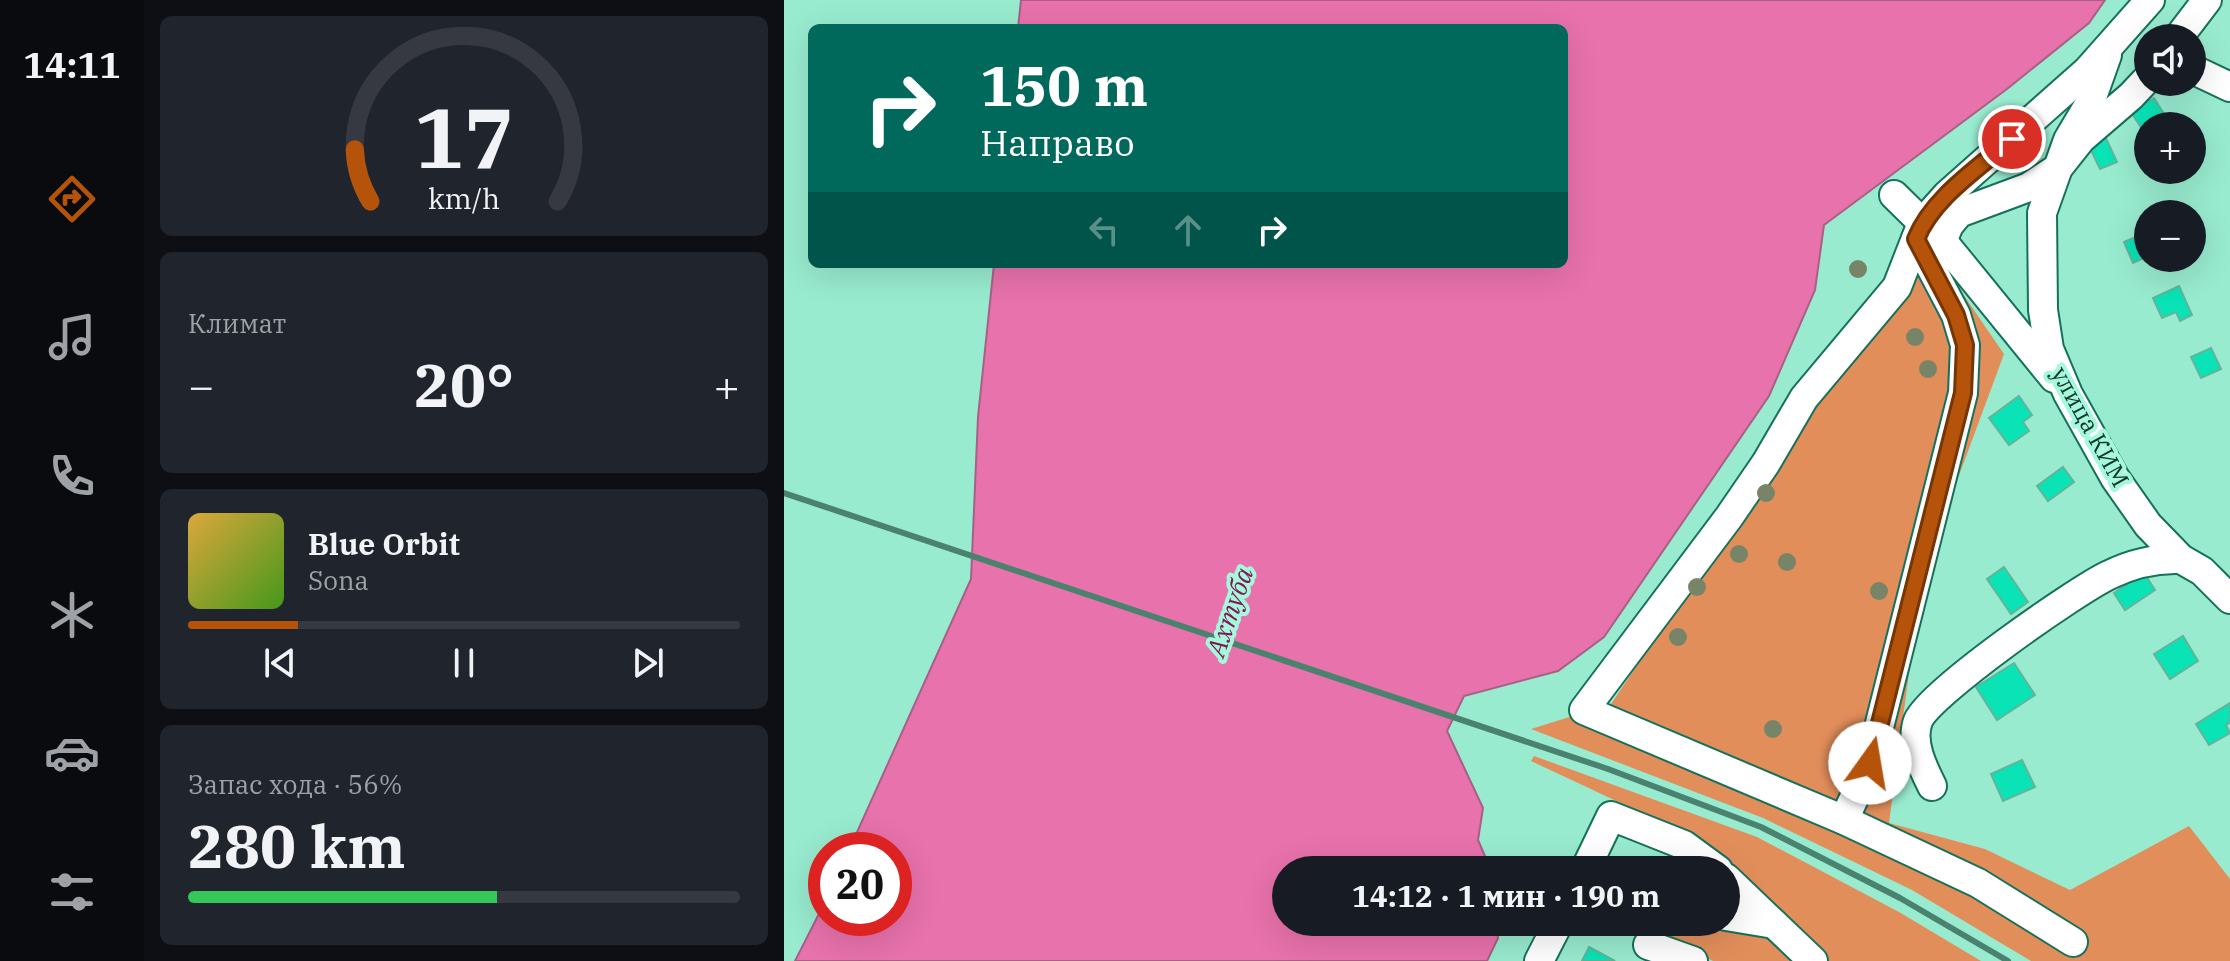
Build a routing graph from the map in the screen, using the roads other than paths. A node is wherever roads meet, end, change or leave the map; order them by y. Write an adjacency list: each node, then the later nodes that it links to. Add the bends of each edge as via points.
1 (2150, 0): 5 (street)
2 (2171, 0): 9 (street)
3 (2207, 0): 4 (street)
4 (2189, 24)
5 (2111, 43): 9 (street); 12 (street, via 2087,71 1947,195)
6 (2206, 76): 7 (street)
7 (2230, 87)
8 (2134, 93): 10 (street, улица КИМ, via 2081,139)
9 (2090, 103): 10 (street)
10 (2058, 168): 12 (street, via 2029,187 1959,213 1949,225); 13 (street, улица КИМ, via 2042,213 2041,280 2049,349)
11 (1894, 195): 12 (street)
12 (1927, 235): 13 (street); 17 (street, via 1965,345 1963,393 1870,763); 17 (street, via 1897,287 1804,398 1729,517 1584,710)
13 (2068, 394): 14 (street, улица КИМ, via 2115,478 2148,525)
14 (2181, 559): 15 (street, улица КИМ); 16 (street, via 2158,558 2108,575 2030,624 1933,704 1918,721 1917,744)
15 (2230, 599)
16 (1932, 786)
17 (1844, 820): 24 (street, via 1978,883)
18 (1592, 856): 19 (street, via 1611,816)
19 (1699, 856)
20 (1740, 891): 22 (street)
21 (1740, 918): 22 (street)
22 (1774, 924): 28 (street)
23 (1552, 936): 26 (street)
24 (2073, 942)
25 (1648, 945): 27 (street)
26 (1539, 961)
27 (1693, 961)
28 (1813, 961)

